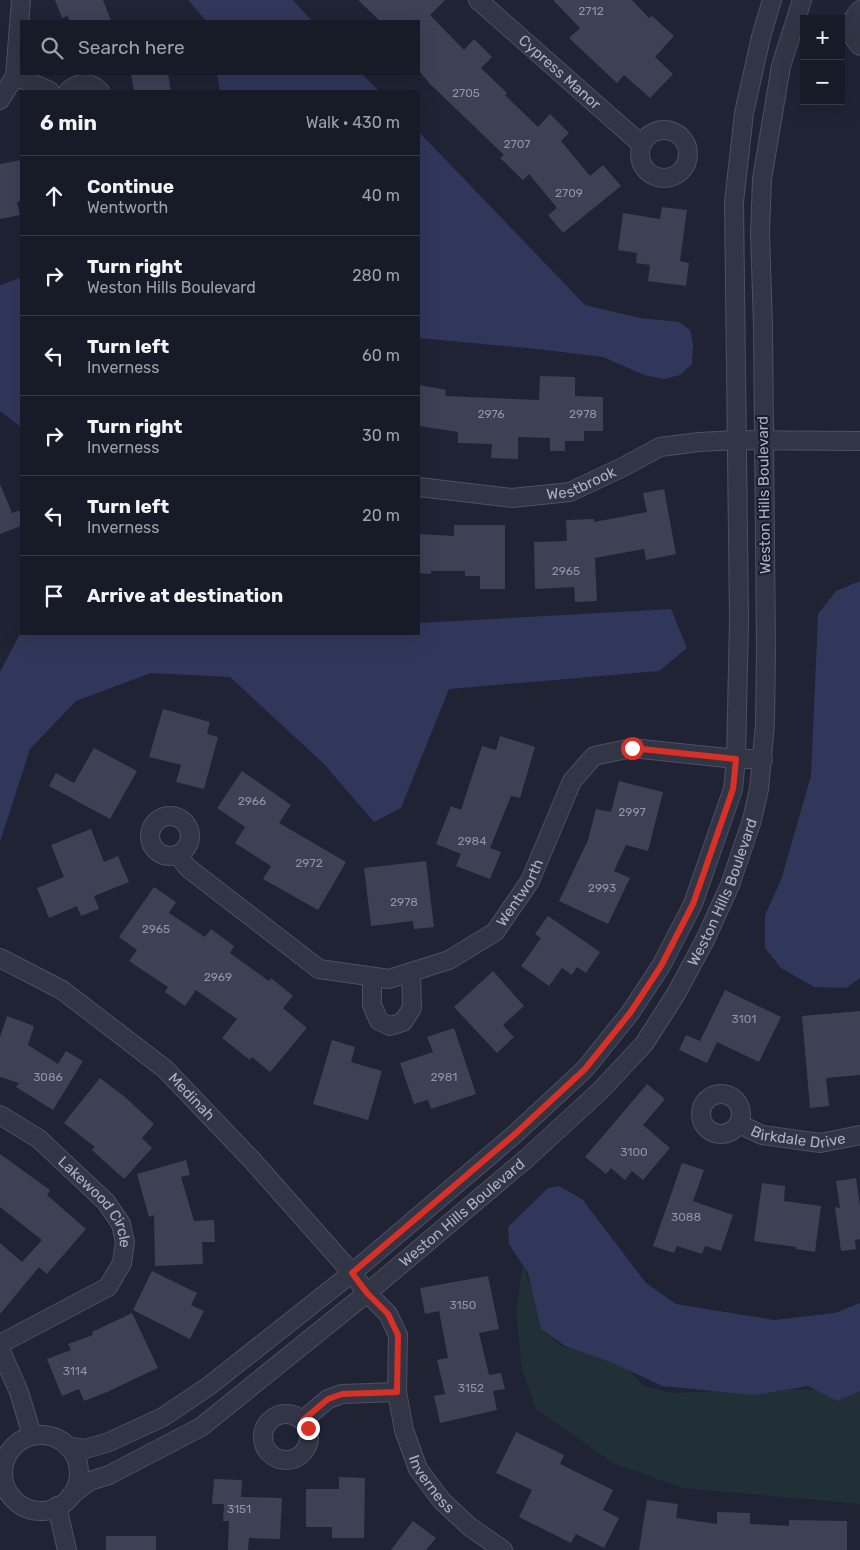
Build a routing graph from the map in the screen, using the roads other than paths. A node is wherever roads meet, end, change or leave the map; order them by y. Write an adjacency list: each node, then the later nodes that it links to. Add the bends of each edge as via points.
1 (21, 0): 7 (street)
2 (478, 0): 12 (street, Cypress Manor)
3 (772, 0): 13 (street, Weston Hills Boulevard, via 744,113 734,202)
4 (802, 0): 14 (street, Weston Hills Boulevard, via 781,66 762,179)
5 (860, 10): 6 (street, via 851,27 852,35)
6 (860, 46)
7 (14, 76): 8 (street); 11 (street)
8 (48, 90)
9 (69, 90): 10 (street, via 89,84)
10 (98, 90)
11 (0, 100)
12 (641, 144)
13 (737, 440): 14 (street, Westbrook); 16 (street, Westbrook, via 660,447 570,492 512,498); 17 (street, Weston Hills Boulevard, via 739,630)
14 (763, 440): 15 (street, Westbrook); 18 (street, Weston Hills Boulevard, via 766,649)
15 (860, 441)
16 (420, 487)
17 (736, 759): 18 (street, Wentworth); 21 (street, Wentworth, via 632,748 594,756 572,781 530,881 495,932 449,960); 26 (street, Weston Hills Boulevard, via 733,789 693,904 661,966 630,1013 585,1069 515,1134)
18 (762, 759): 27 (street, Weston Hills Boulevard, via 760,790 730,885 676,994 644,1044 600,1091 527,1158)
19 (178, 854): 22 (street, Wentworth, via 188,868 319,969)
20 (0, 958): 26 (street, Medinah, via 62,990 165,1069 252,1159)
21 (411, 972): 22 (street, Wentworth, via 389,979); 22 (street, via 412,1008 403,1022 390,1026 379,1021 372,1005)
22 (372, 977)
23 (0, 1115): 28 (street, Lakewood Circle, via 39,1139 106,1202 121,1224 126,1242 122,1263 108,1287)
24 (739, 1124): 25 (street, Birkdale Drive, via 762,1135 820,1143)
25 (860, 1135)
26 (352, 1273): 27 (street, Inverness); 33 (street, Weston Hills Boulevard, via 209,1386 163,1417 109,1442 85,1449)
27 (367, 1293): 30 (street, Inverness, via 388,1314 398,1335); 34 (street, Weston Hills Boulevard, via 201,1427 109,1475 90,1481)
28 (0, 1344)
29 (0, 1350): 32 (street)
30 (397, 1392): 31 (street, via 342,1394 328,1399); 36 (street, Inverness, via 404,1430 418,1468 442,1501 470,1527)
31 (303, 1420)
32 (32, 1435): 33 (street, via 49,1436); 34 (street, via 10,1450 2,1474 5,1486 16,1501 29,1508 49,1510)
33 (67, 1446): 34 (street, via 75,1458 78,1472 75,1489)
34 (64, 1501): 35 (street)
35 (67, 1550)
36 (503, 1550)

